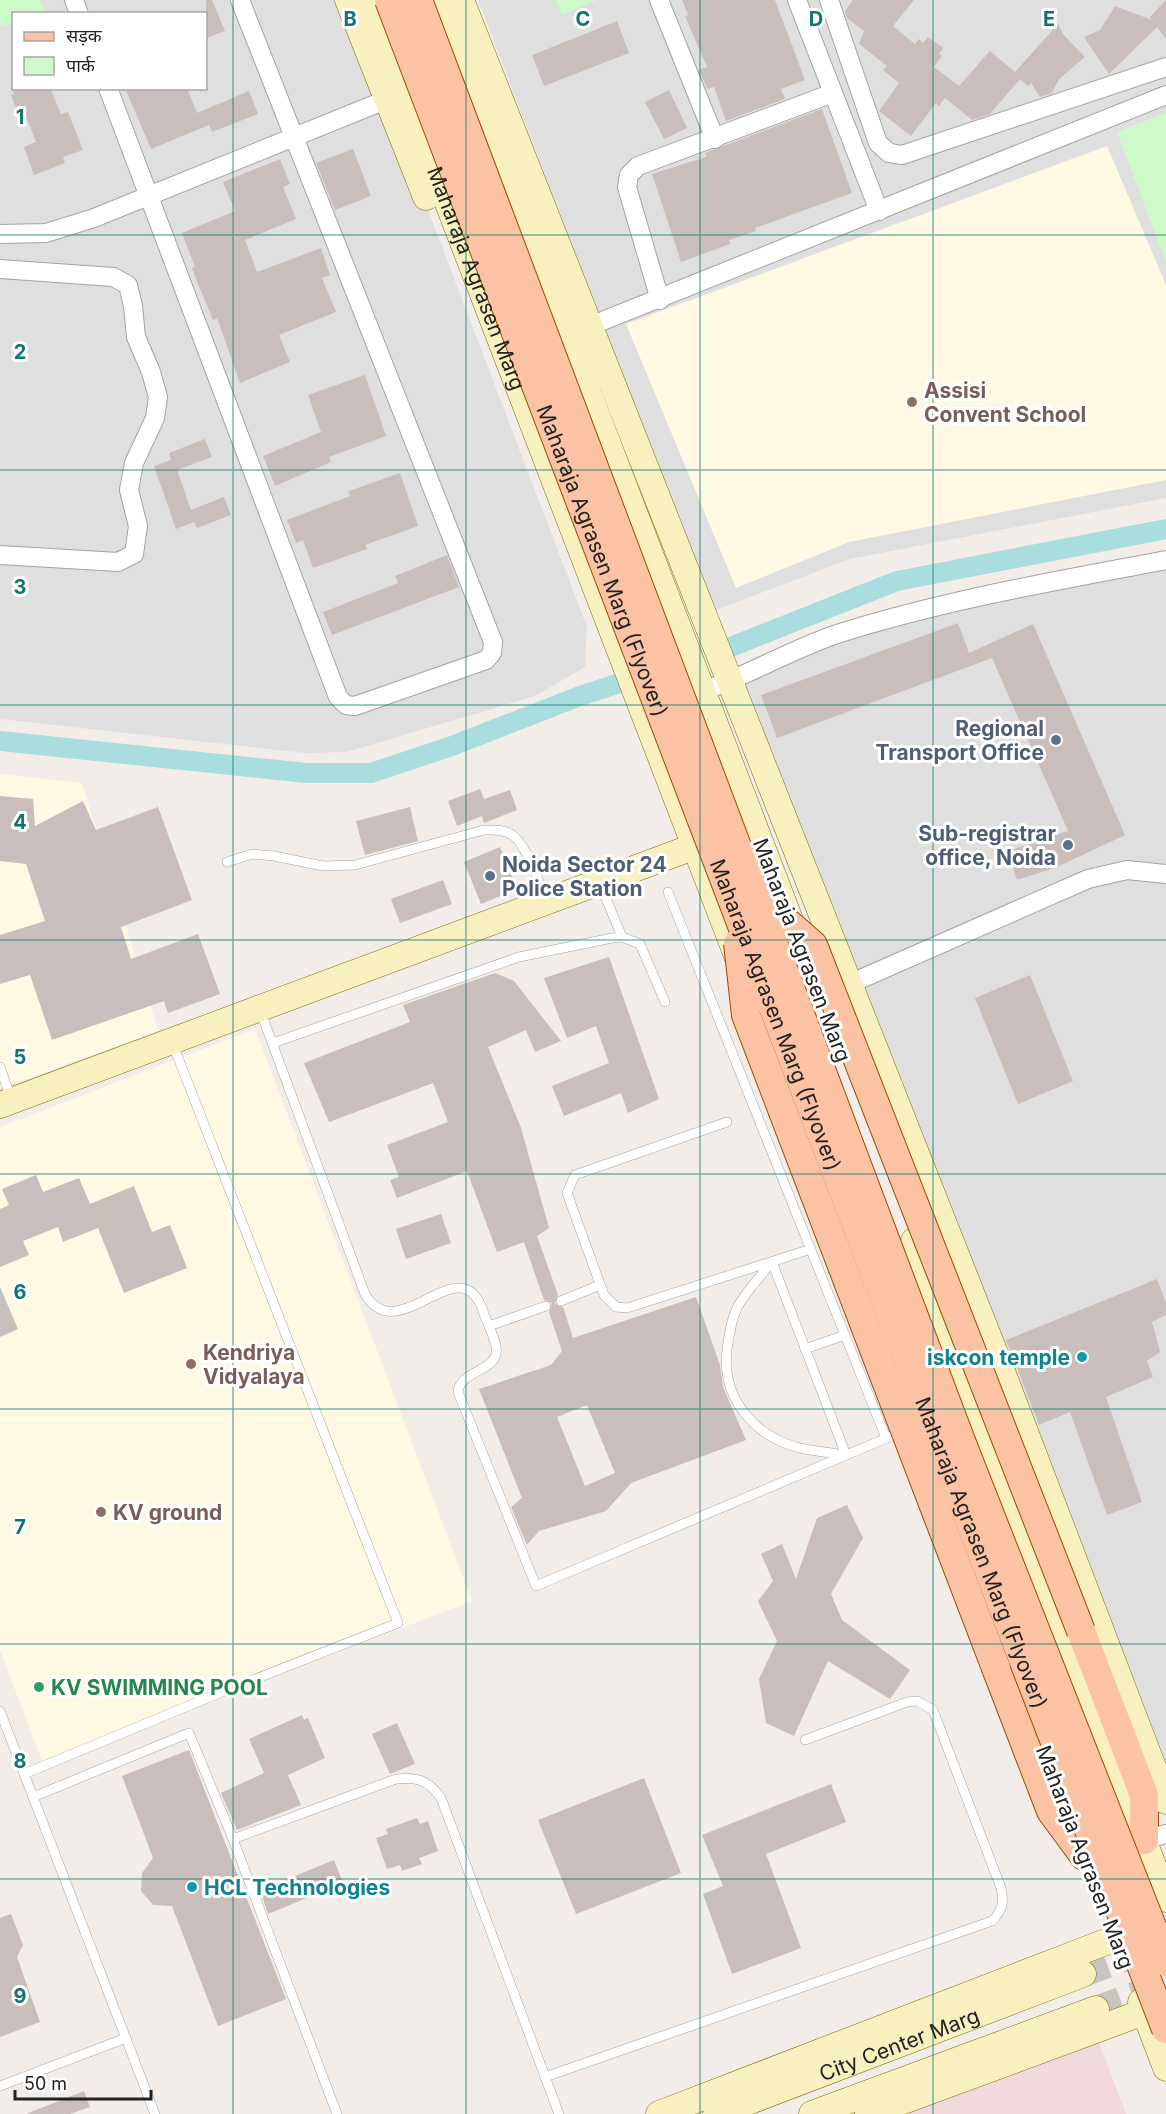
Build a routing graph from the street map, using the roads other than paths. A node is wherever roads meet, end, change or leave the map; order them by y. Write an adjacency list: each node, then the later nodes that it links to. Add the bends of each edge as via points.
1 (240, 0): 16 (street)
2 (348, 0): 15 (main road)
3 (370, 0): 15 (main road, Maharaja Agrasen Marg)
4 (389, 0): 37 (main road, Maharaja Agrasen Marg (Flyover), bridge)
5 (418, 0): 37 (main road, Maharaja Agrasen Marg (Flyover), bridge)
6 (438, 0): 19 (main road, Maharaja Agrasen Marg)
7 (461, 0): 25 (main road)
8 (659, 0): 17 (street)
9 (797, 0): 13 (street)
10 (836, 4): 11 (street, via 878,143 889,153 902,155)
11 (1166, 68)
12 (109, 90): 18 (street)
13 (833, 93): 17 (street); 20 (street)
14 (1166, 95): 20 (street)
15 (396, 96): 16 (street); 21 (main road, Maharaja Agrasen Marg); 29 (main road, via 579,582)
16 (293, 139): 18 (street); 18 (street, via 493,642 492,653 486,660 355,706 346,705 338,697)
17 (715, 139): 24 (street, via 638,166 628,175 627,187)
18 (149, 197): 22 (street, via 46,233)
19 (518, 209): 21 (main road); 26 (main road, Maharaja Agrasen Marg)
20 (879, 211): 24 (street)
21 (459, 233): 29 (main road, Maharaja Agrasen Marg)
22 (0, 234)
23 (0, 269): 27 (street, via 113,278 128,285 136,337 158,397 155,418 134,463 129,490 138,526 134,554 118,562)
24 (660, 300): 25 (street)
25 (590, 327): 26 (street); 30 (main road)
26 (566, 335): 31 (main road, Maharaja Agrasen Marg)
27 (0, 555)
28 (1166, 560): 30 (street, via 925,609 800,646)
29 (603, 609): 32 (main road, Maharaja Agrasen Marg)
30 (730, 681): 31 (street); 40 (main road)
31 (702, 690): 41 (main road, Maharaja Agrasen Marg)
32 (693, 847): 35 (main road); 61 (main road, Maharaja Agrasen Marg, via 919,1411)
33 (227, 862): 38 (lane, via 252,854 323,866 355,865 484,830 499,830 513,835 523,847)
34 (1166, 874): 40 (street, via 1127,870 1088,879)
35 (600, 882): 38 (main road); 39 (lane)
36 (668, 892): 49 (lane)
37 (744, 898): 67 (main road, bridge, via 813,945 1081,1630 1144,1795); 69 (main road, bridge, via 746,1014 1051,1811); 72 (main road, Maharaja Agrasen Marg (Flyover), bridge); 75 (main road, Maharaja Agrasen Marg (Flyover), bridge)
38 (547, 901): 43 (main road)
39 (622, 937): 42 (lane, via 640,944); 45 (lane, via 519,957)
40 (849, 985): 41 (street); 66 (main road)
41 (820, 997): 60 (main road, Maharaja Agrasen Marg)
42 (665, 1002)
43 (260, 1008): 44 (main road); 45 (lane)
44 (172, 1041): 47 (main road); 64 (lane, via 398,1623)
45 (273, 1043): 54 (lane, via 373,1307 396,1312 451,1289 464,1288 480,1300)
46 (0, 1067): 47 (lane)
47 (6, 1103)
48 (727, 1122): 51 (lane, via 575,1175 567,1193)
49 (811, 1249): 50 (lane); 55 (lane)
50 (772, 1262): 51 (lane, via 627,1308 609,1303); 56 (lane); 59 (lane, via 738,1307 729,1332 729,1385 750,1421 773,1437 799,1448)
51 (600, 1284): 52 (lane)
52 (561, 1300)
53 (546, 1306): 54 (lane)
54 (489, 1326): 59 (lane, via 495,1358 464,1378 458,1392 536,1586)
55 (845, 1335): 56 (lane); 58 (lane)
56 (806, 1349): 59 (lane)
57 (914, 1426): 58 (lane)
58 (886, 1438): 59 (lane)
59 (846, 1455)
60 (1050, 1596): 61 (main road); 67 (main road, Maharaja Agrasen Marg)
61 (997, 1622): 69 (main road, Maharaja Agrasen Marg)
62 (0, 1712): 64 (lane)
63 (805, 1740): 78 (lane, via 908,1702 926,1704 933,1710 1001,1888 1001,1912 992,1921)
64 (24, 1774): 65 (lane)
65 (33, 1797): 68 (lane, via 189,1733); 76 (lane)
66 (1166, 1802)
67 (1155, 1837): 70 (main road, Maharaja Agrasen Marg)
68 (233, 1839): 78 (lane, via 396,1779 414,1777 430,1783 441,1798); 81 (lane)
69 (1084, 1856): 71 (main road, Maharaja Agrasen Marg)
70 (1166, 1899)
71 (1116, 1938): 75 (main road, Maharaja Agrasen Marg); 83 (main road)
72 (1166, 1962)
73 (1083, 1974): 84 (main road, City Center Marg)
74 (1096, 2009): 85 (main road, City Center Marg)
75 (1155, 2020): 77 (main road, Maharaja Agrasen Marg); 86 (main road)
76 (126, 2038): 79 (lane); 80 (lane)
77 (1166, 2068)
78 (545, 2077): 82 (lane)
79 (0, 2086)
80 (155, 2114)
81 (337, 2114)
82 (559, 2114)
83 (659, 2114)
84 (716, 2114)
85 (812, 2114)
86 (868, 2114)

